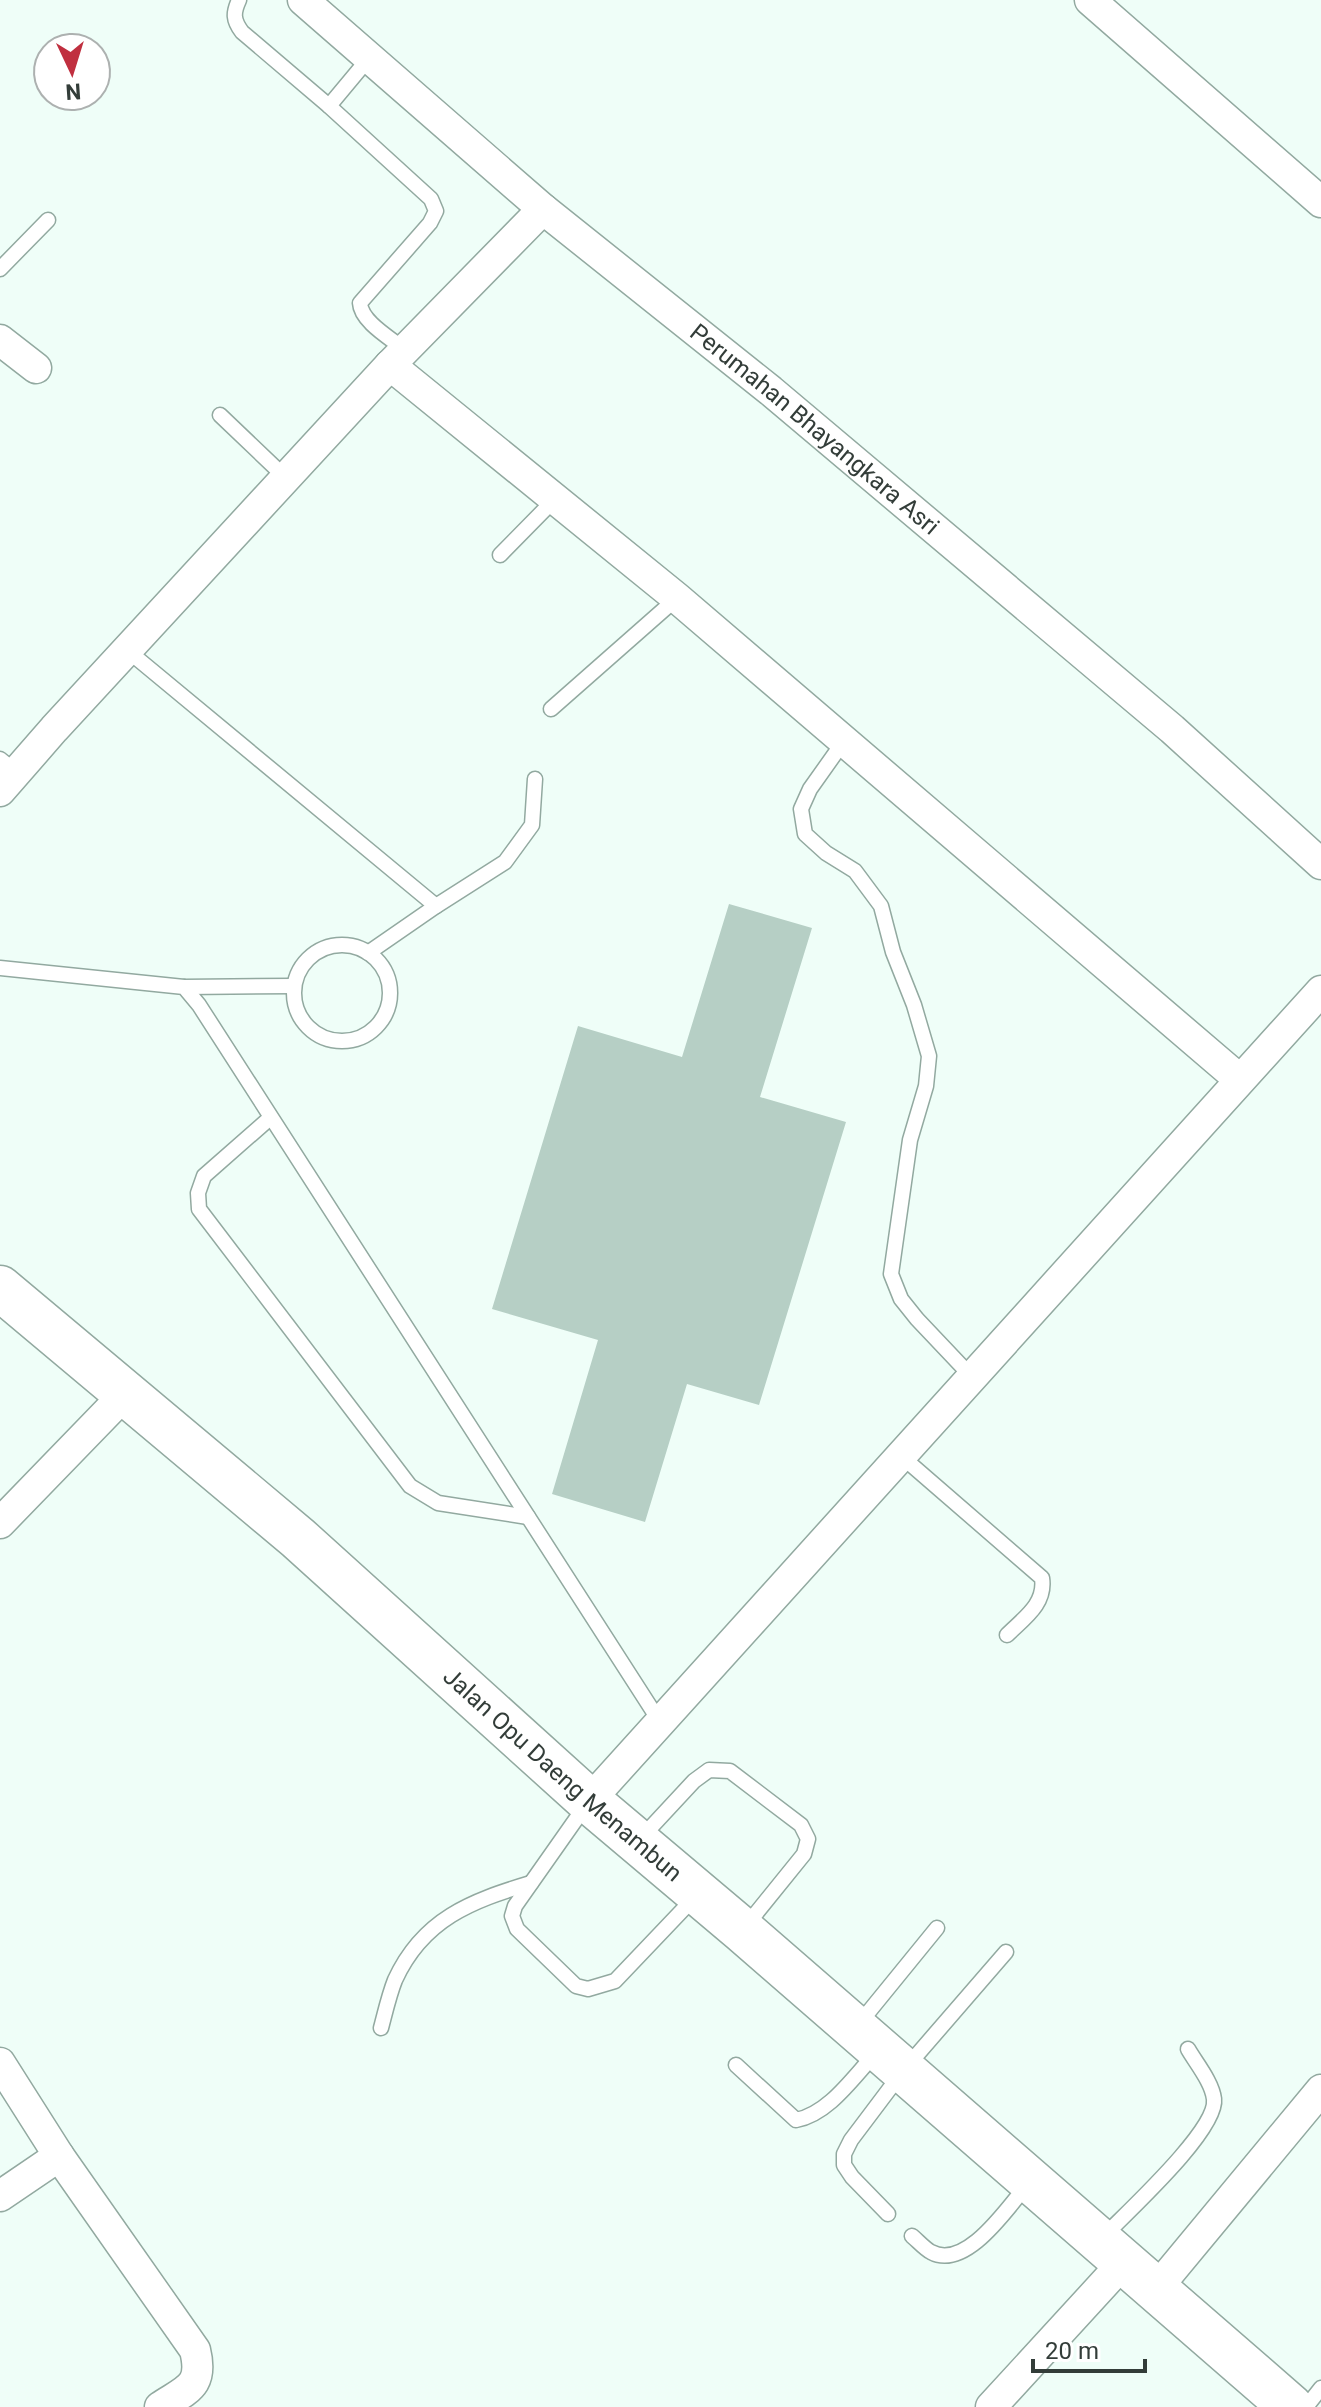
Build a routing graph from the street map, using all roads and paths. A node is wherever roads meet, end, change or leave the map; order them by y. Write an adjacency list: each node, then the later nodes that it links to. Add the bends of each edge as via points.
1 (239, 0): 5 (lane, via 234,22 242,32)
2 (303, 0): 4 (street, Perumahan Bhayangkara Asri)
3 (1090, 0): 6 (street)
4 (369, 58): 5 (lane); 7 (street, Perumahan Bhayangkara Asri)
5 (329, 106): 11 (lane, via 431,199 436,211 360,303)
6 (1321, 202)
7 (543, 209): 11 (street); 23 (street, Perumahan Bhayangkara Asri, via 795,411 1172,729)
8 (48, 220): 9 (lane)
9 (0, 269)
10 (0, 340): 12 (street)
11 (398, 358): 14 (street); 15 (street)
12 (36, 368)
13 (220, 415): 14 (lane)
14 (286, 478): 18 (street)
15 (555, 499): 16 (lane); 17 (street)
16 (500, 555)
17 (677, 598): 19 (lane); 20 (street)
18 (127, 650): 21 (street); 24 (lane)
19 (551, 709)
20 (844, 741): 30 (street); 33 (lane, via 801,809 805,834 855,871 881,906 929,1056 910,1140 891,1274 901,1299)
21 (5, 774)
22 (535, 779): 24 (lane, via 532,825 521,844 505,862)
23 (1321, 864)
24 (436, 906): 25 (lane)
25 (368, 953): 27 (lane, via 334,944 309,957); 27 (lane, via 383,966 391,992 384,1019 363,1037 336,1042 310,1031 295,1008)
26 (0, 968): 28 (lane)
27 (294, 986): 28 (lane)
28 (184, 987): 31 (lane)
29 (1321, 991): 30 (street)
30 (1239, 1079): 33 (street)
31 (270, 1118): 36 (lane); 36 (lane, via 204,1176 199,1209 410,1486 438,1503)
32 (0, 1288): 34 (highway, Jalan Opu Daeng Menambun)
33 (971, 1376): 35 (street)
34 (126, 1393): 37 (street); 40 (highway, Jalan Opu Daeng Menambun, via 298,1538)
35 (900, 1455): 38 (lane, via 1042,1578 1044,1590 1037,1605); 39 (street)
36 (528, 1517): 39 (lane)
37 (0, 1523)
38 (1007, 1635)
39 (660, 1722): 40 (street)
40 (589, 1801): 41 (highway, Jalan Opu Daeng Menambun); 42 (lane)
41 (637, 1841): 43 (highway, Jalan Opu Daeng Menambun); 45 (lane, via 709,1770 730,1771 801,1825 808,1839 804,1854)
42 (531, 1883): 43 (lane, via 515,1906 517,1929 576,1986 588,1989 615,1981); 47 (lane, via 450,1914 418,1942 395,1981)
43 (698, 1893): 45 (highway, Jalan Opu Daeng Menambun)
44 (937, 1928): 49 (lane)
45 (742, 1930): 49 (highway, Jalan Opu Daeng Menambun)
46 (1006, 1952): 49 (lane)
47 (381, 2028)
48 (1188, 2049): 58 (lane, via 1214,2098 1213,2111)
49 (879, 2050): 51 (lane, via 821,2111 796,2120); 54 (highway, Jalan Opu Daeng Menambun); 56 (lane, via 844,2165)
50 (0, 2063): 53 (street)
51 (736, 2065)
52 (1321, 2090): 59 (street)
53 (59, 2156): 55 (street); 61 (street, via 195,2350 200,2369 195,2381)
54 (1030, 2181): 57 (lane, via 979,2241 963,2251 932,2254); 58 (highway, Jalan Opu Daeng Menambun)
55 (0, 2196)
56 (888, 2214)
57 (912, 2236)
58 (1111, 2252): 59 (highway, Jalan Opu Daeng Menambun); 62 (street)
59 (1156, 2289): 63 (highway, Jalan Opu Daeng Menambun)
60 (1321, 2388): 64 (lane)
61 (160, 2407)
62 (991, 2407)
63 (1291, 2407)
64 (1306, 2407)

